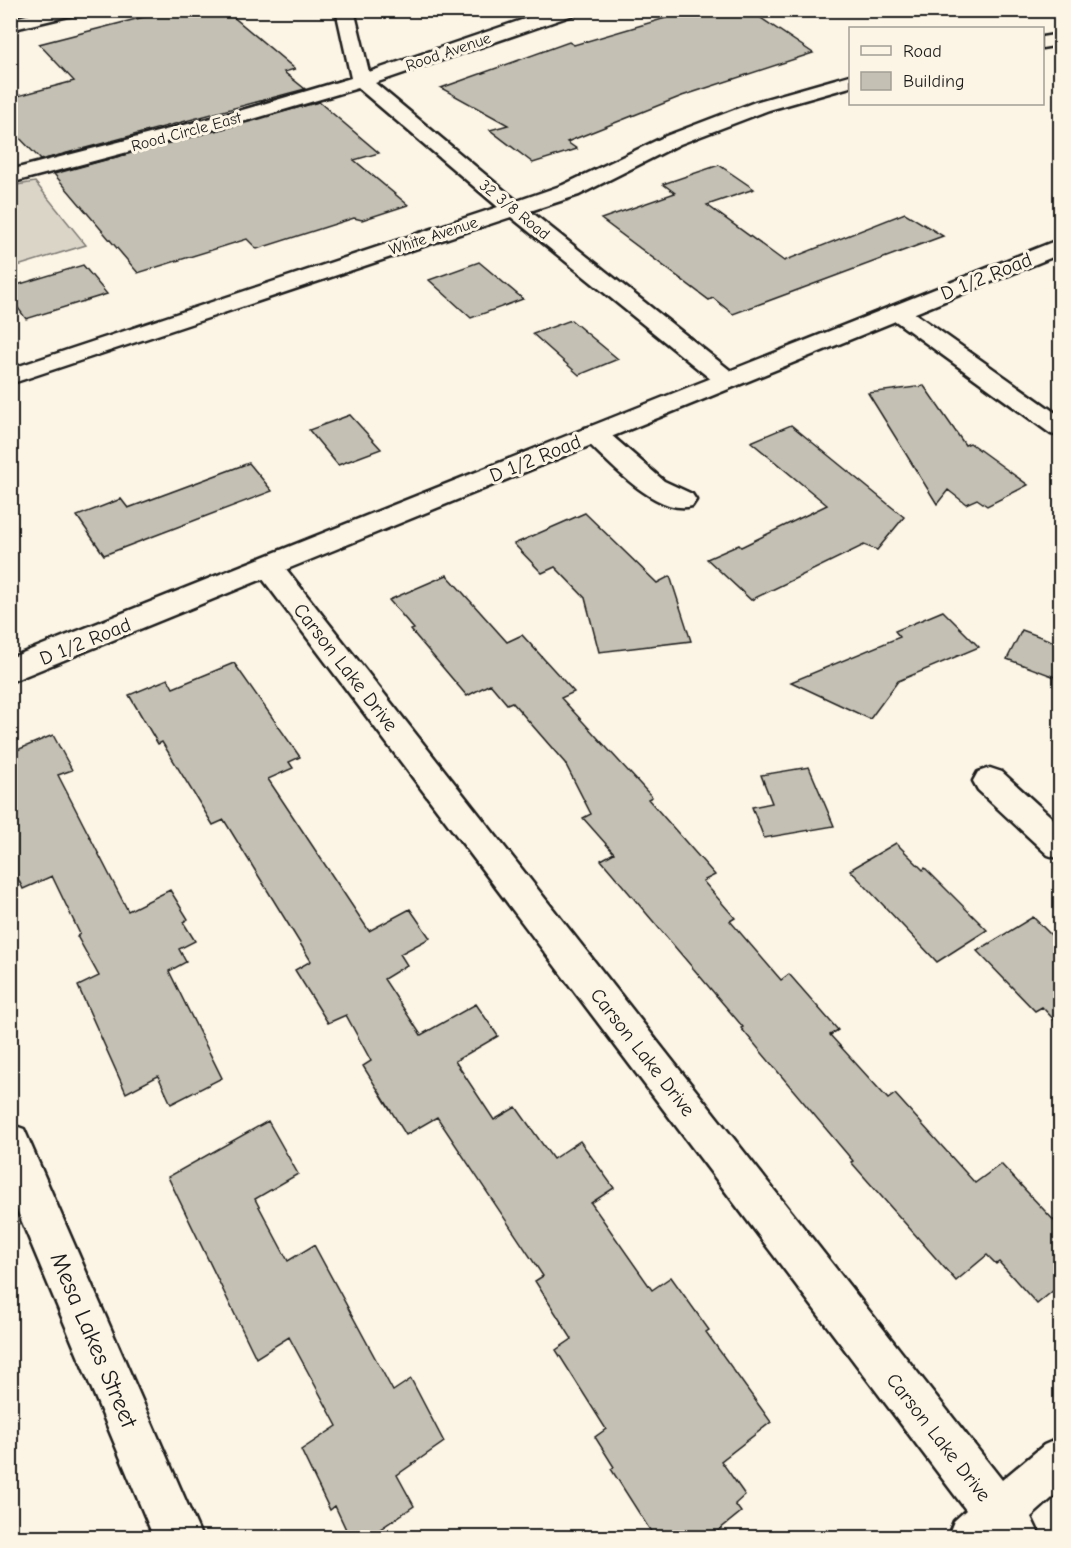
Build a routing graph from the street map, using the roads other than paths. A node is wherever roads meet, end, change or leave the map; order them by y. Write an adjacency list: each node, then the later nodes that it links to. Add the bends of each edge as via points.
1 (71, 10): 4 (street)
2 (345, 10): 7 (street)
3 (570, 10): 7 (street, Rood Avenue)
4 (10, 26)
5 (1060, 40): 6 (street)
6 (1044, 43)
7 (362, 81): 9 (street, Rood Circle East); 10 (street, 32 3/8 Road)
8 (849, 81): 10 (street, White Avenue, via 740,114 673,140 572,190)
9 (10, 177)
10 (514, 208): 13 (street, White Avenue); 14 (street, 32 3/8 Road)
11 (1060, 246): 12 (street, D 1/2 Road)
12 (898, 312): 14 (street, D 1/2 Road); 15 (street)
13 (10, 377)
14 (727, 381): 16 (street, D 1/2 Road)
15 (1060, 428)
16 (594, 434): 17 (street, via 654,487); 18 (street, D 1/2 Road)
17 (682, 500)
18 (269, 567): 19 (street, D 1/2 Road); 24 (street, Carson Lake Drive)
19 (10, 671)
20 (990, 782): 21 (street)
21 (1060, 845)
22 (10, 1143): 25 (street, Mesa Lakes Street)
23 (1060, 1461): 24 (street)
24 (995, 1530)
25 (178, 1538)

